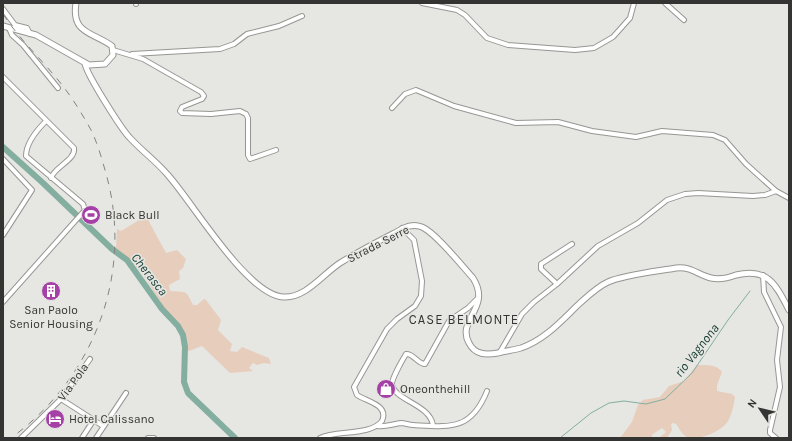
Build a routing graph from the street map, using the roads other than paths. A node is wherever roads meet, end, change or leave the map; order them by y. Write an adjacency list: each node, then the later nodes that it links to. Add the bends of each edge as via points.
1 (76, 3): 11 (main road, via 75,14 78,24 109,44)
2 (422, 3): 3 (street, via 458,10 487,38 508,46 575,50 594,48 613,37 630,18)
3 (634, 3)
4 (665, 3): 7 (street)
5 (3, 9): 10 (street, via 15,25 27,28)
6 (302, 16): 12 (street, via 279,26 247,34 234,44 220,49)
7 (684, 20)
8 (3, 26): 9 (main road)
9 (9, 28): 10 (main road); 15 (street, via 10,33)
10 (30, 34): 13 (main road)
11 (113, 50): 12 (street); 13 (main road, via 112,58 105,64 95,66)
12 (130, 54): 18 (street, via 203,93 201,100 182,107 182,114 240,111 246,114 250,159)
13 (85, 63): 23 (main road, Strada Serre, via 94,83 129,138 167,174 229,256 271,294 288,297 300,294 340,263)
14 (3, 77): 17 (street)
15 (58, 88)
16 (392, 108): 21 (street, via 405,94 416,90 463,109 516,123 566,123 592,131 636,137 662,131 713,135 725,140 746,164)
17 (46, 121): 20 (street, via 37,130 28,146 26,156); 20 (street, via 74,150)
18 (276, 150)
19 (3, 160): 24 (street, via 32,190)
20 (51, 178): 29 (street, via 83,204 84,212)
21 (776, 191): 22 (street); 27 (street, via 753,196 705,192 674,197 638,223 598,246)
22 (789, 198)
23 (402, 228): 28 (main road, Strada Serre, via 415,226 429,232 474,278); 39 (street, via 414,240 422,291 415,306 397,318 387,329 354,387 357,394 384,411 382,422)
24 (3, 235)
25 (572, 244): 27 (street, via 541,264)
26 (763, 275): 30 (main road, via 772,282); 31 (main road, via 744,273 723,279 712,278 684,267 610,281 599,287 549,332 522,348); 44 (street, via 764,292 781,327 777,360 780,387 770,430)
27 (557, 284): 31 (street, via 522,314)
28 (480, 296): 31 (main road, via 468,324 466,338 479,353); 37 (street, via 468,308 449,320 425,364 406,354 392,383 400,395 430,416)
29 (3, 302)
30 (789, 310)
31 (500, 352)
32 (90, 358): 35 (street, Via Pola)
33 (487, 391): 37 (street, via 466,421 454,426)
34 (126, 393): 38 (street)
35 (62, 399): 36 (street); 41 (street, Via Pola)
36 (94, 420): 38 (street); 40 (street)
37 (433, 425): 39 (street, via 402,423 386,427)
38 (102, 426): 42 (street)
39 (376, 426): 43 (street)
40 (83, 437)
41 (21, 438)
42 (96, 438)
43 (320, 438)
44 (776, 438)

